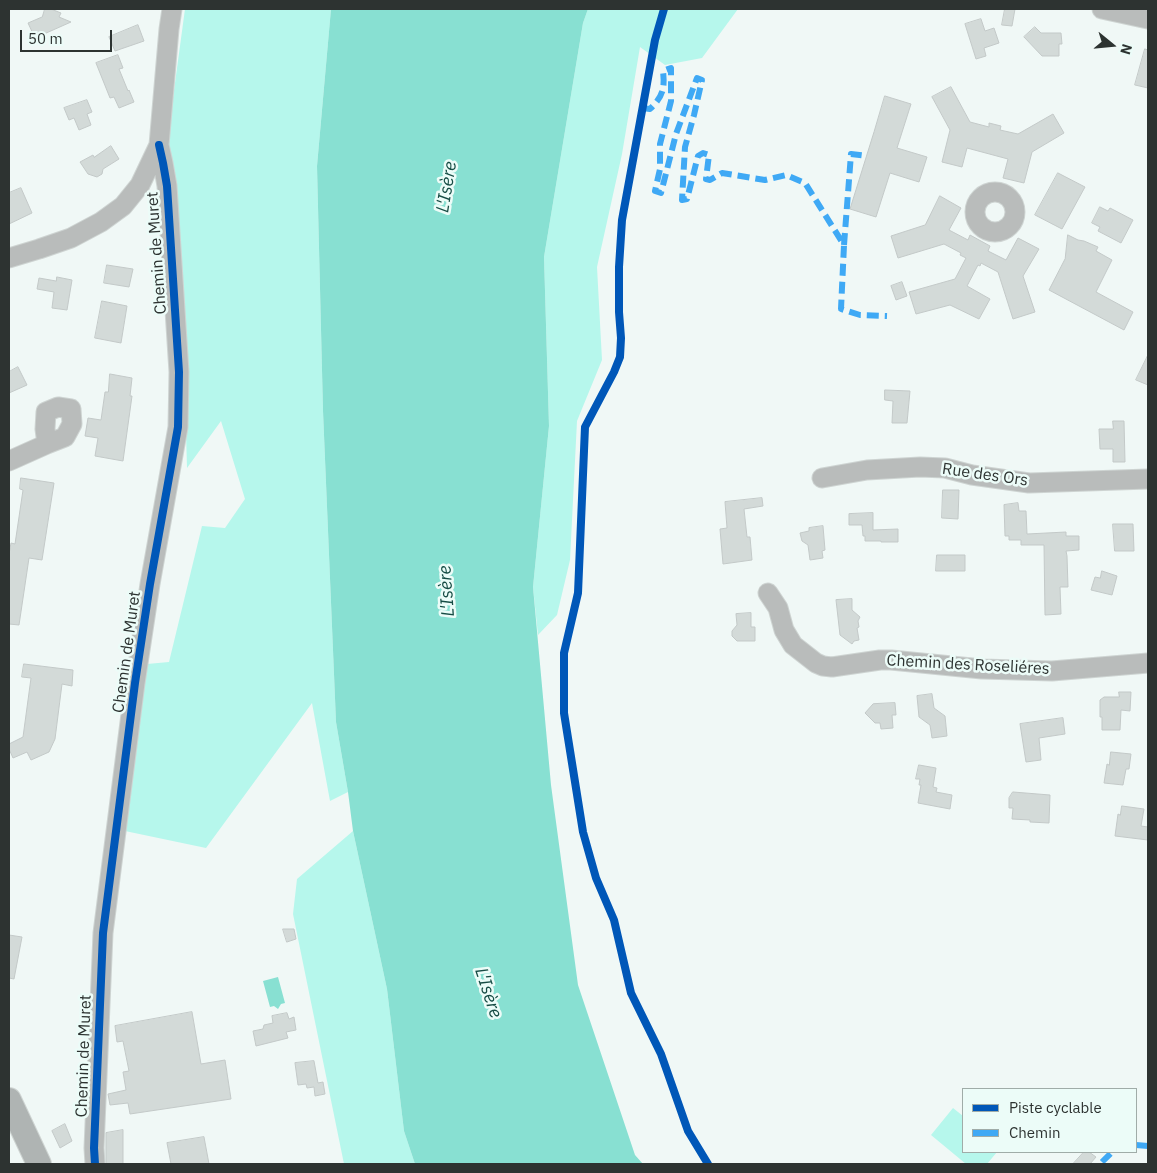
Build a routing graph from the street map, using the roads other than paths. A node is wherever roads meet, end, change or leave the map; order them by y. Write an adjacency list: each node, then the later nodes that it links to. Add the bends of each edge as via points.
1 (172, 9): 4 (street)
2 (1102, 9): 3 (street)
3 (1148, 19)
4 (159, 145): 5 (street, via 140,185 123,206 71,238); 14 (street, Chemin de Muret, via 169,215 179,372 178,427 135,683 103,933)
5 (9, 258)
6 (47, 444): 7 (street)
7 (9, 462)
8 (822, 478): 9 (street, Rue des Ors, via 866,470 920,467 945,468 1029,483)
9 (1148, 479)
10 (768, 593): 11 (street, Chemin des Roseliéres, via 794,645 823,666 891,660 982,669 1052,670)
11 (1148, 663)
12 (9, 1100): 13 (main road)
13 (40, 1164)
14 (95, 1164)

